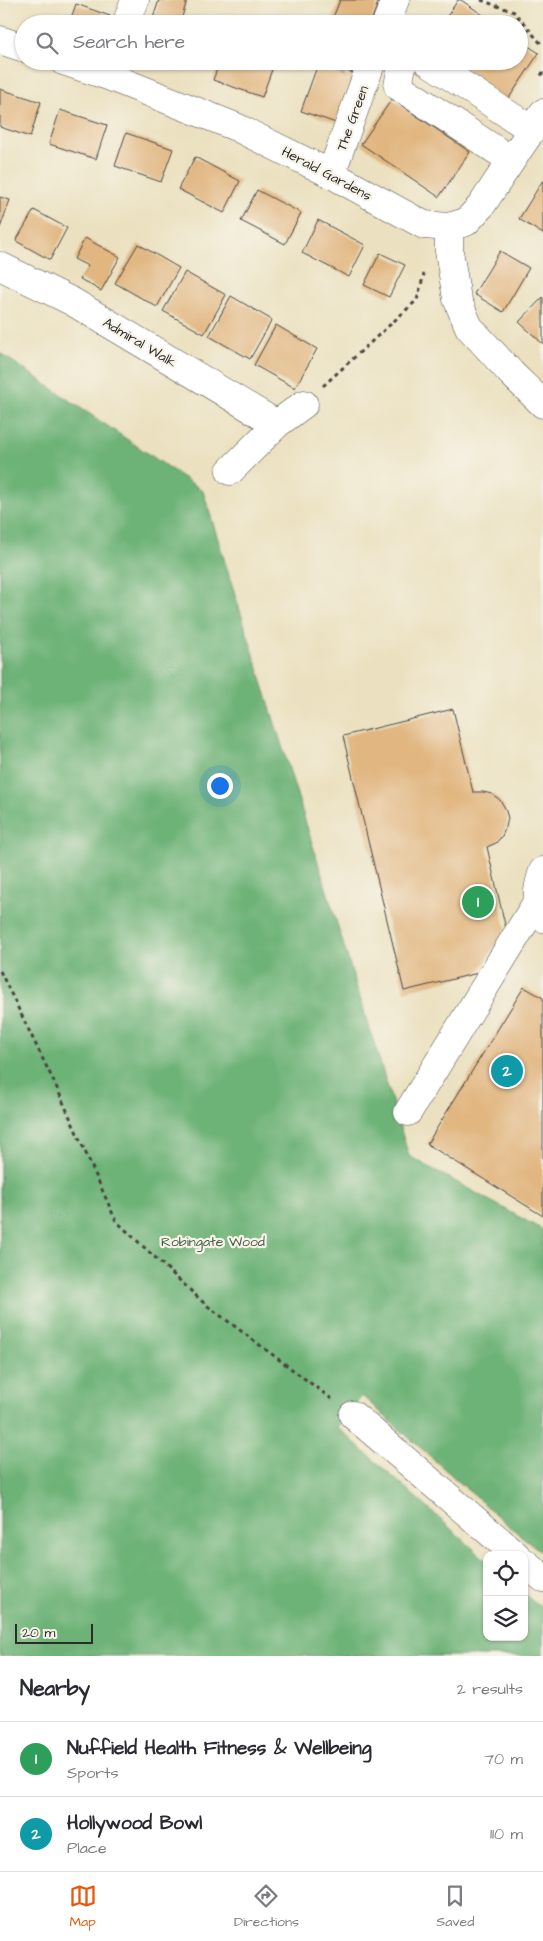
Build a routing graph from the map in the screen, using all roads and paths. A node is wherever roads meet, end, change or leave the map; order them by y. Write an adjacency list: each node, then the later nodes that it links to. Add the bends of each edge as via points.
1 (135, 0): 4 (street)
2 (394, 0): 5 (street)
3 (481, 0): 6 (path)
4 (129, 15)
5 (389, 15)
6 (517, 15)
7 (528, 28): 10 (path)
8 (0, 40): 9 (street)
9 (15, 45)
10 (543, 46)
11 (112, 70): 19 (street, Herald Gardens)
12 (362, 70): 19 (street, The Green)
13 (401, 70): 18 (street, via 398,86)
14 (444, 70): 17 (street)
15 (543, 72): 16 (path)
16 (543, 78)
17 (537, 121): 18 (street, Herald Gardens)
18 (511, 160): 20 (street, Herald Gardens, via 481,206)
19 (331, 174): 20 (street, Herald Gardens)
20 (449, 239): 22 (path, via 427,265 417,300); 23 (street, via 457,299 469,327)
21 (0, 266): 24 (street, Admiral Walk, via 72,302)
22 (304, 404): 24 (street)
23 (543, 404)
24 (277, 424): 25 (street)
25 (230, 471)
26 (543, 871): 27 (street, via 537,891)
27 (540, 910): 29 (street)
28 (0, 971): 30 (path, via 116,1221 205,1304)
29 (408, 1112)
30 (353, 1416): 31 (street)
31 (511, 1551)
32 (528, 1565): 33 (street)
33 (543, 1578)

